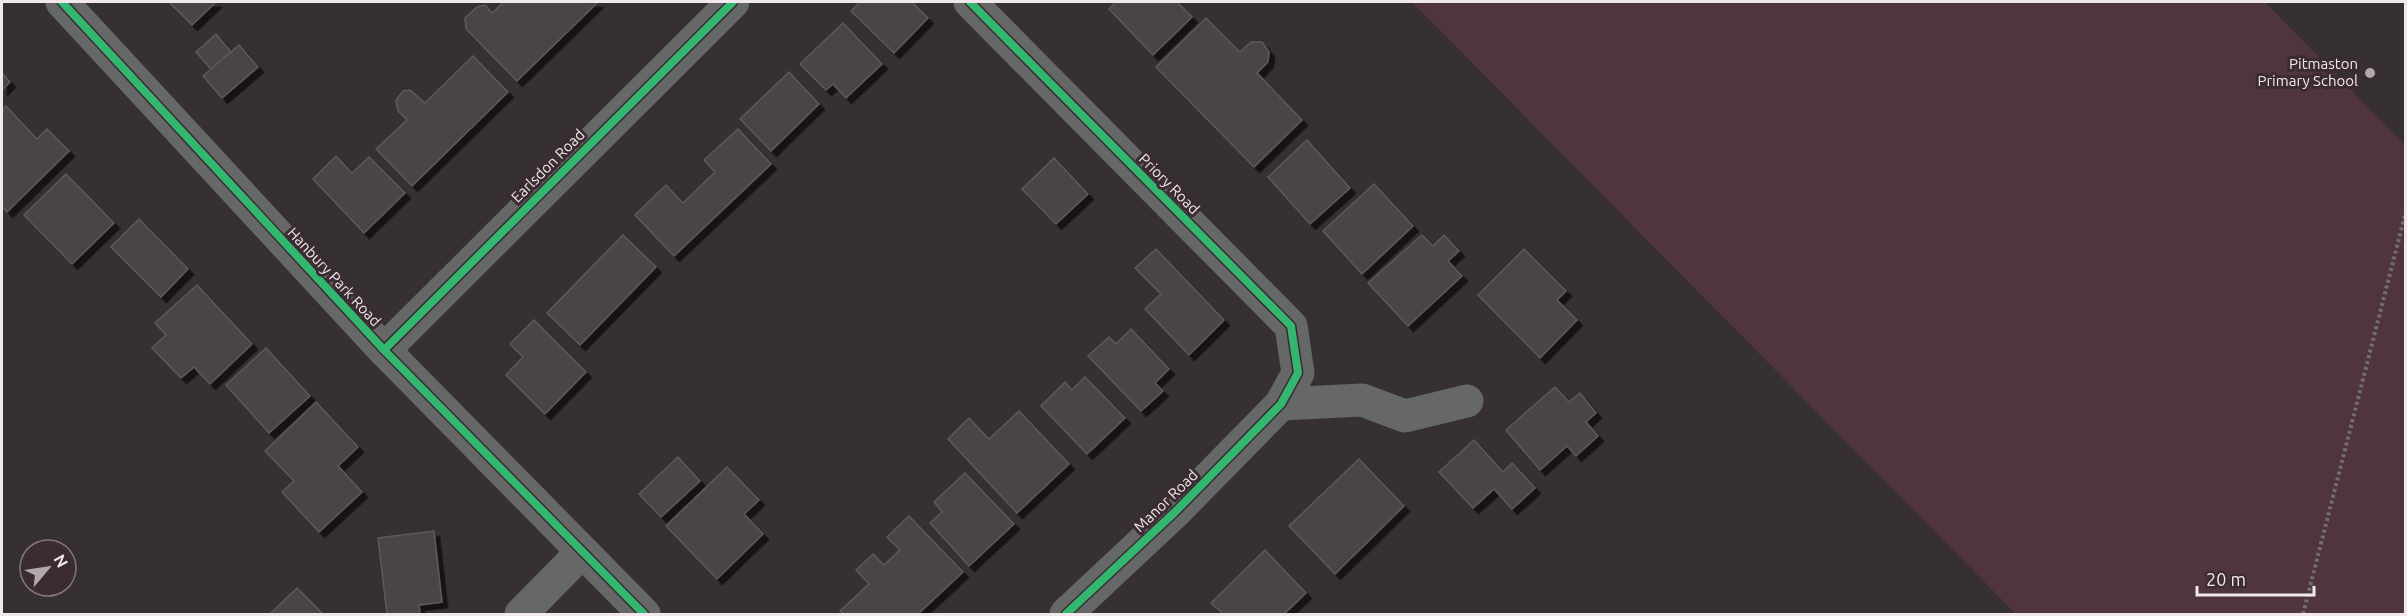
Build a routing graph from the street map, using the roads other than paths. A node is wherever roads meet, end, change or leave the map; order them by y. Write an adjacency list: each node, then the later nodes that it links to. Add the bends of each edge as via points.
1 (62, 2): 4 (street, Hanbury Park Road)
2 (733, 2): 4 (street, Earlsdon Road)
3 (970, 2): 6 (street, Priory Road, via 1291,326 1298,373)
4 (384, 350): 7 (street, Hanbury Park Road)
5 (1467, 400): 6 (street, via 1406,416 1362,400)
6 (1281, 404): 10 (street, Manor Road)
7 (582, 552): 8 (street); 9 (street, Hanbury Park Road)
8 (521, 615)
9 (644, 615)
10 (1066, 615)

